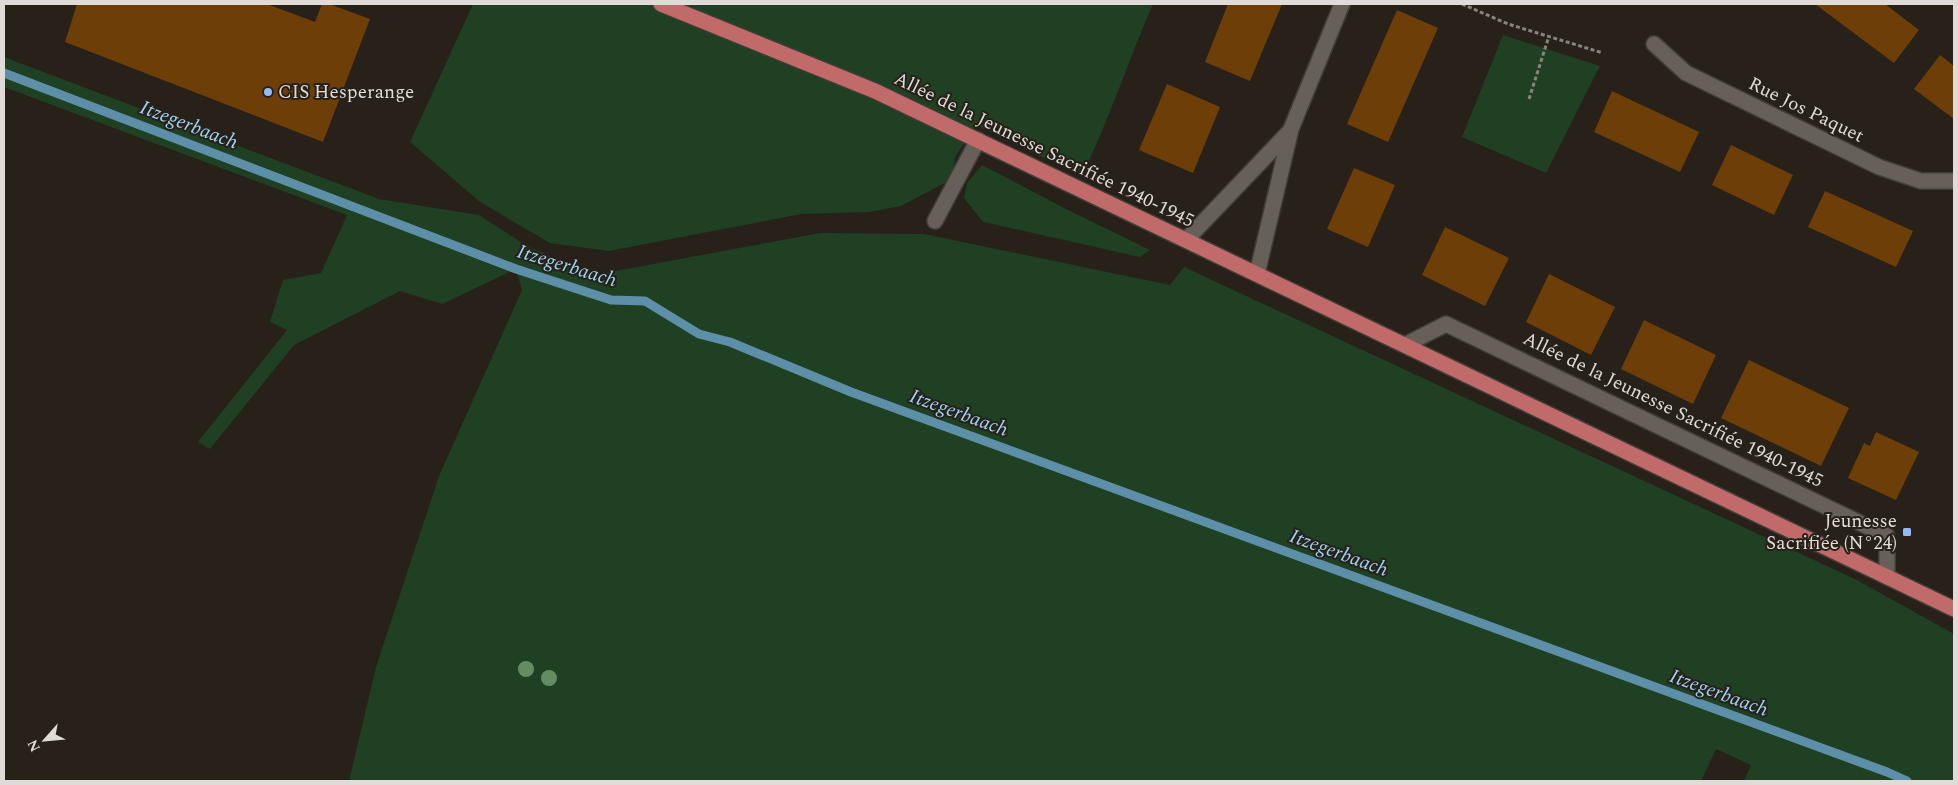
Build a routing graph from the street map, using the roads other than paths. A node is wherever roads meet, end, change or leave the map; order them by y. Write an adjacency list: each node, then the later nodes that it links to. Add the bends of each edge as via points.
1 (661, 4): 5 (main road, Allée de la Jeunesse Sacrifiée 1940-1945, via 875,91)
2 (1342, 4): 4 (street)
3 (1654, 44): 6 (street, Rue Jos Paquet, via 1686,73 1879,168 1921,181)
4 (1291, 130): 8 (street); 9 (street)
5 (978, 140): 7 (street); 8 (main road, Allée de la Jeunesse Sacrifiée 1940-1945)
6 (1954, 181)
7 (935, 221)
8 (1186, 240): 9 (main road, Allée de la Jeunesse Sacrifiée 1940-1945)
9 (1257, 274): 10 (main road, Allée de la Jeunesse Sacrifiée 1940-1945)
10 (1405, 345): 11 (main road, Allée de la Jeunesse Sacrifiée 1940-1945); 11 (street, Allée de la Jeunesse Sacrifiée 1940-1945, via 1446,324 1455,328 1886,536)
11 (1887, 577): 12 (main road, Allée de la Jeunesse Sacrifiée 1940-1945)
12 (1954, 609)

